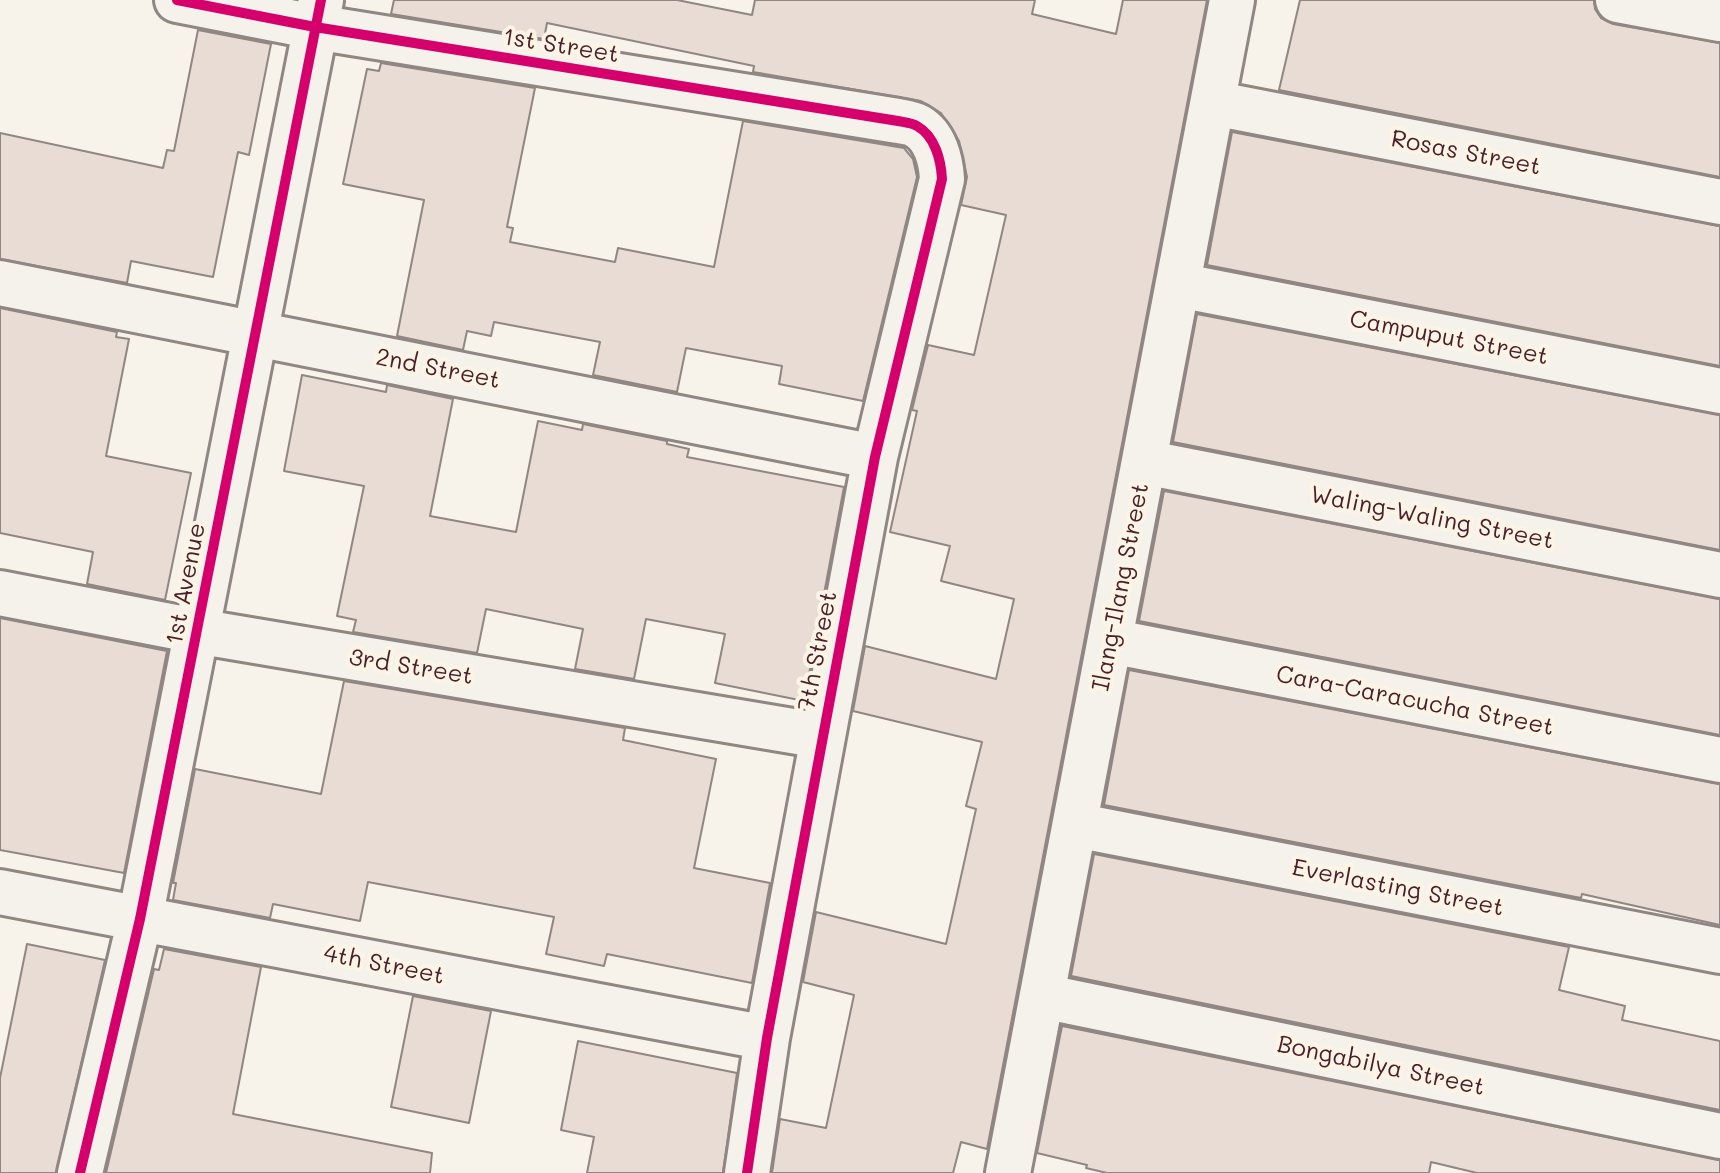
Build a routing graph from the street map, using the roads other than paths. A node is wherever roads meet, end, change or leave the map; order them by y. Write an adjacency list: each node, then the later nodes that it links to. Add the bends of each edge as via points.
1 (177, 0): 4 (street, 1st Street)
2 (1232, 0): 6 (street, Ilang-Ilang Street)
3 (1618, 0): 5 (street)
4 (318, 13): 7 (street, 1st Street, via 898,121 918,126); 11 (street, 1st Avenue)
5 (1720, 19)
6 (1213, 103): 8 (street, Rosas Street); 10 (street, Ilang-Ilang Street)
7 (932, 142): 13 (street, 7th Street, via 941,159 942,179)
8 (1720, 202)
9 (0, 283): 11 (street, 2nd Street)
10 (1178, 285): 12 (street, Campuput Street); 14 (street, Ilang-Ilang Street)
11 (257, 332): 13 (street, 2nd Street); 17 (street, 1st Avenue)
12 (1720, 391)
13 (875, 457): 19 (street, 7th Street)
14 (1144, 462): 15 (street, Waling-Waling Street); 18 (street, Ilang-Ilang Street)
15 (1720, 575)
16 (0, 593): 17 (street, 3rd Street)
17 (196, 631): 19 (street, 3rd Street); 23 (street, 1st Avenue)
18 (1110, 641): 20 (street, Cara-Caracucha Street); 21 (street, Ilang-Ilang Street)
19 (822, 736): 26 (street, 7th Street)
20 (1720, 760)
21 (1075, 825): 24 (street, Everlasting Street); 25 (street, Ilang-Ilang Street)
22 (0, 892): 23 (street, 4th Street)
23 (140, 919): 26 (street, 4th Street); 28 (street, 1st Avenue)
24 (1720, 951)
25 (1042, 996): 27 (street, Bongabilya Street); 30 (street, Ilang-Ilang Street)
26 (767, 1038): 29 (street, 7th Street)
27 (1720, 1136)
28 (80, 1173)
29 (747, 1173)
30 (1008, 1173)

